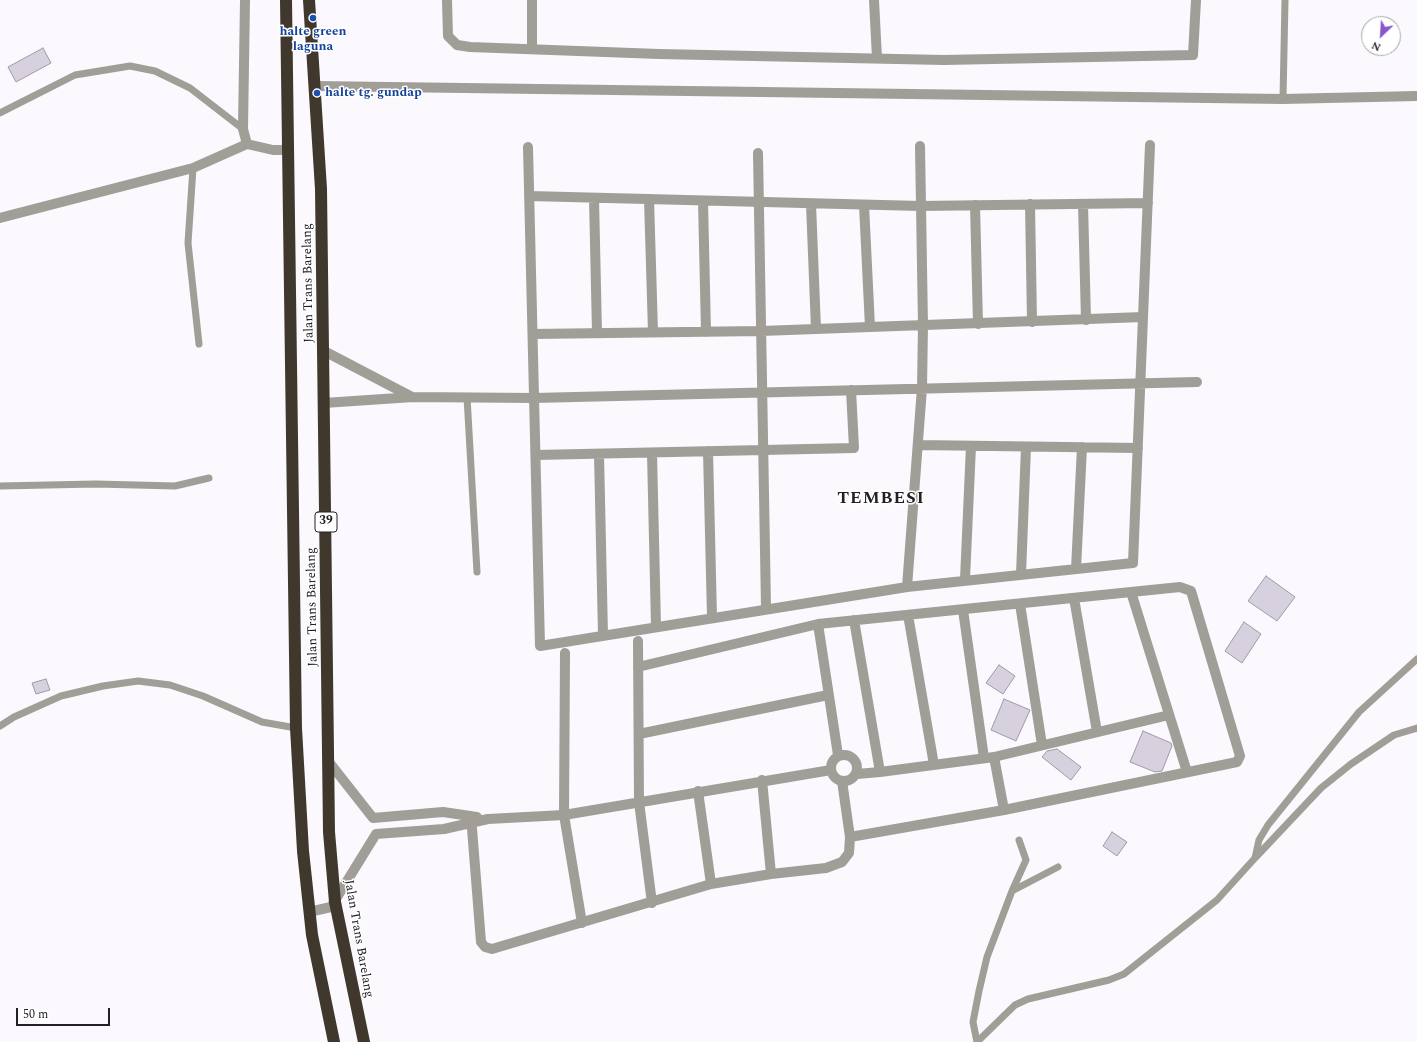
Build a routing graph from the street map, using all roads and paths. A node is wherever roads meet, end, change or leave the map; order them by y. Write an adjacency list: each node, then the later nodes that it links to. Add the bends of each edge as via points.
1 (246, 0): 15 (street)
2 (286, 0): 20 (highway, Jalan Trans Barelang)
3 (447, 0): 9 (street, via 448,36 457,45)
4 (532, 0): 9 (street)
5 (874, 0): 10 (street)
6 (1196, 0): 10 (street, via 1193,55 944,60)
7 (1285, 0): 13 (lane)
8 (311, 1): 11 (highway, Jalan Trans Barelang / 39)
9 (532, 49): 10 (street)
10 (877, 58)
11 (315, 86): 13 (street); 49 (highway, Jalan Trans Barelang / 39, via 321,189)
12 (1417, 96): 13 (street)
13 (1283, 99)
14 (0, 113): 15 (lane, via 74,74 130,66 155,71 190,88)
15 (243, 128): 16 (street)
16 (247, 144): 20 (street, via 273,150); 22 (street)
17 (1150, 145): 28 (street)
18 (920, 146): 34 (street)
19 (528, 147): 23 (street)
20 (289, 150): 94 (highway, Jalan Trans Barelang)
21 (758, 153): 27 (street)
22 (193, 168): 35 (street); 48 (lane, via 188,242)
23 (529, 196): 24 (street); 47 (street)
24 (594, 198): 25 (street); 46 (street)
25 (649, 199): 26 (street); 44 (street)
26 (703, 201): 27 (street); 45 (street)
27 (758, 202): 29 (street); 43 (street)
28 (1148, 203): 31 (street); 36 (street)
29 (811, 204): 32 (street); 42 (street)
30 (1030, 204): 31 (street); 33 (street); 38 (street)
31 (1083, 204): 37 (street)
32 (864, 205): 34 (street); 41 (street)
33 (975, 205): 34 (street); 39 (street)
34 (921, 206): 40 (street)
35 (0, 218)
36 (1143, 317): 37 (street); 51 (street)
37 (1086, 320): 38 (street)
38 (1032, 322): 39 (street)
39 (978, 324): 40 (street)
40 (923, 326): 41 (street); 52 (street)
41 (870, 327): 42 (street)
42 (816, 329): 43 (street)
43 (761, 331): 45 (street); 54 (street)
44 (653, 332): 45 (street); 46 (street)
45 (706, 332)
46 (597, 333): 47 (street)
47 (533, 334): 57 (street)
48 (199, 344)
49 (324, 350): 55 (street); 58 (highway, Jalan Trans Barelang / 39)
50 (1197, 382): 51 (street)
51 (1140, 383): 52 (street); 63 (street)
52 (922, 388): 53 (street); 59 (street)
53 (852, 390): 54 (street); 64 (street, via 854,448)
54 (762, 392): 57 (street); 64 (street)
55 (413, 397): 56 (street); 58 (street)
56 (467, 397): 57 (street); 72 (lane)
57 (534, 398): 68 (street)
58 (324, 403): 101 (highway, Jalan Trans Barelang / 39)
59 (918, 445): 60 (street); 75 (street)
60 (971, 446): 61 (street); 74 (street)
61 (1026, 447): 62 (street); 73 (street)
62 (1082, 447): 63 (street); 71 (street)
63 (1138, 448): 71 (street, via 1133,563)
64 (763, 450): 65 (street); 79 (street)
65 (708, 451): 66 (street); 82 (street)
66 (652, 453): 67 (street); 85 (street)
67 (598, 454): 68 (street); 86 (street)
68 (536, 456): 86 (street, via 540,646)
69 (209, 478): 70 (lane, via 174,486)
70 (0, 486)
71 (1076, 568): 73 (street)
72 (477, 572)
73 (1021, 574): 74 (street)
74 (965, 579): 75 (street)
75 (908, 586): 79 (street)
76 (1131, 592): 77 (street); 92 (street); 105 (street, via 1180,587 1191,590 1240,756 1237,762)
77 (1074, 598): 78 (street); 96 (street)
78 (1020, 604): 80 (street); 98 (street)
79 (766, 608): 82 (street)
80 (963, 610): 81 (street); 100 (street)
81 (908, 615): 83 (street); 102 (street)
82 (712, 617): 85 (street)
83 (854, 620): 84 (street); 104 (street)
84 (818, 624): 90 (street); 91 (street)
85 (656, 626): 86 (street)
86 (603, 635)
87 (638, 641): 90 (street)
88 (565, 653): 112 (street)
89 (1417, 660): 118 (lane, via 1359,712 1268,825)
90 (638, 667): 97 (street)
91 (828, 695): 97 (street); 99 (street)
92 (1169, 715): 96 (street); 105 (street)
93 (0, 726): 94 (lane, via 61,696 138,681 170,685 203,696 262,722)
94 (296, 728): 125 (highway, Jalan Trans Barelang)
95 (1417, 728): 118 (lane, via 1394,735 1321,788)
96 (1097, 732): 98 (street)
97 (639, 734): 110 (street)
98 (1042, 745): 100 (street)
99 (838, 755): 103 (street, via 832,762); 106 (street, via 846,754 854,758 858,765)
100 (989, 757): 102 (street); 111 (street)
101 (329, 762): 113 (street); 123 (highway, Jalan Trans Barelang / 39, via 329,832)
102 (934, 765): 104 (street)
103 (831, 770): 107 (street); 108 (street, via 835,778)
104 (880, 772): 106 (street)
105 (1187, 772): 111 (street)
106 (857, 774): 108 (street, via 851,780)
107 (762, 780): 109 (street); 120 (street)
108 (842, 781): 116 (street)
109 (698, 791): 110 (street); 121 (street)
110 (639, 802): 112 (street); 124 (street)
111 (1004, 810): 116 (street)
112 (564, 815): 114 (street); 126 (street)
113 (374, 818): 114 (street, via 443,812); 115 (street)
114 (471, 820): 115 (street, via 444,829); 126 (street, via 481,942 485,947 502,947)
115 (376, 834): 123 (street)
116 (850, 837): 120 (street, via 849,853 842,862 826,868)
117 (1019, 840): 122 (lane, via 1026,860)
118 (1255, 858): 122 (lane, via 1217,900 1124,974 1109,980 1028,999 1015,1005 977,1042 973,1022 979,991 996,930)
119 (1058, 867): 122 (lane)
120 (771, 874): 121 (street)
121 (711, 884): 124 (street)
122 (1012, 891)
123 (335, 902): 125 (street, via 331,907); 128 (highway, Jalan Trans Barelang / 39)
124 (652, 903): 126 (street)
125 (309, 912): 127 (highway, Jalan Trans Barelang)
126 (582, 923)
127 (334, 1042)
128 (364, 1042)

